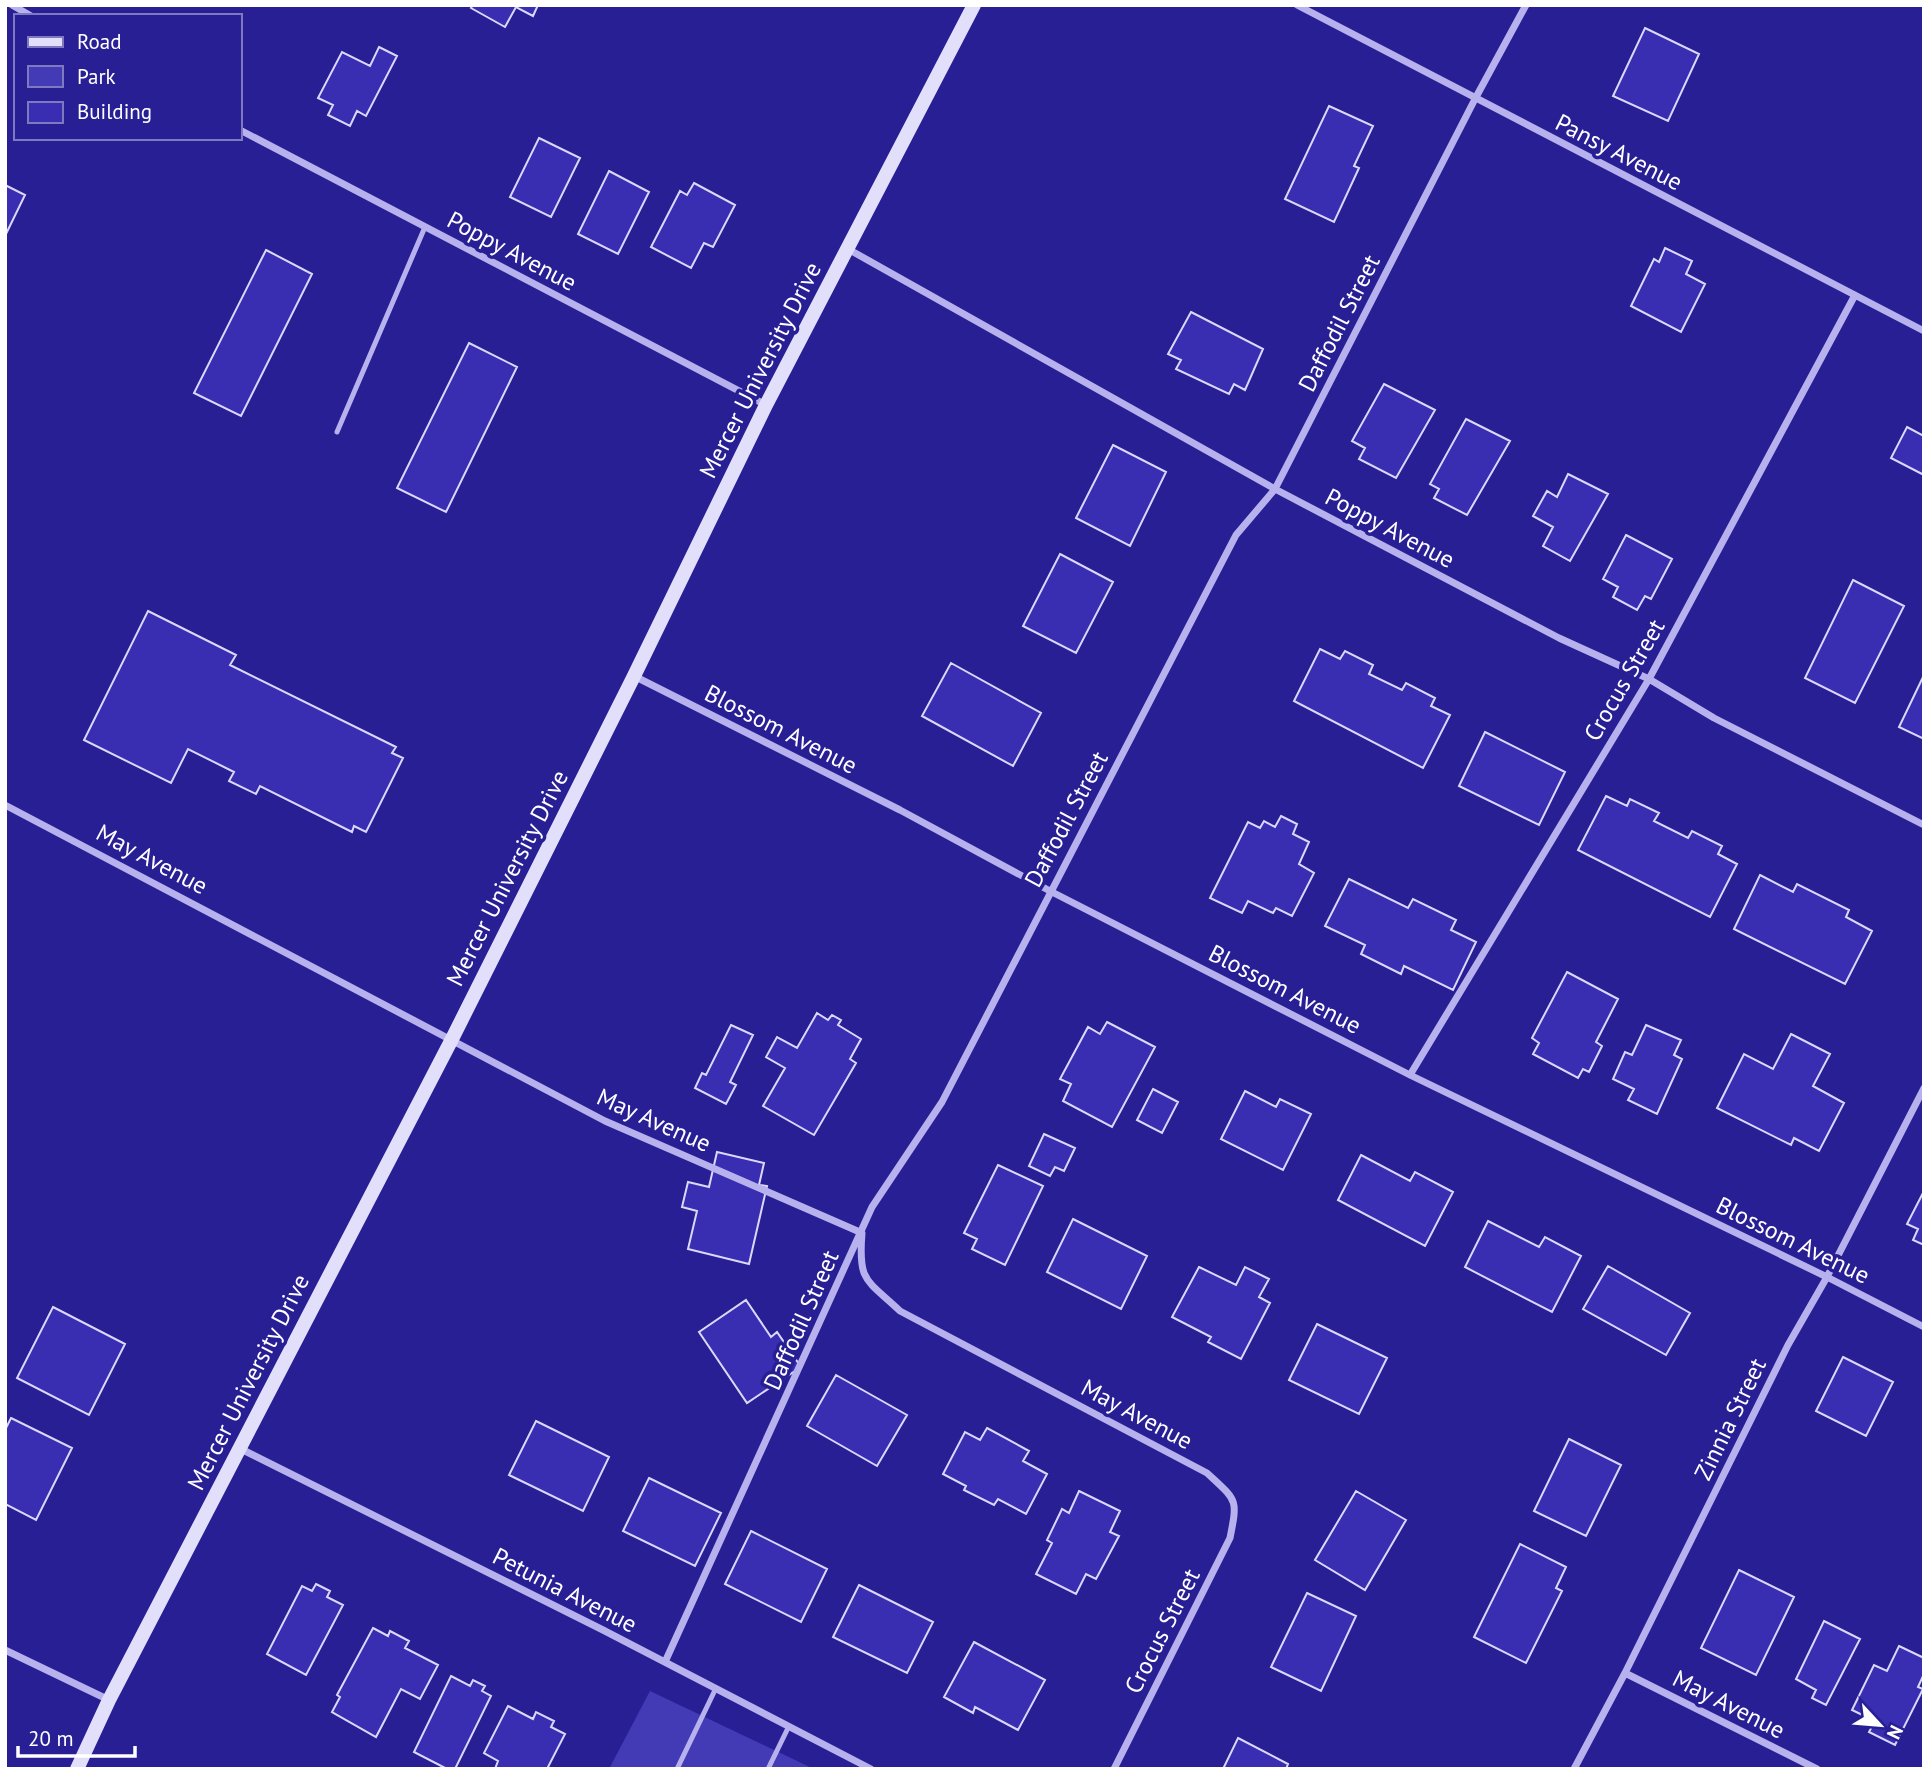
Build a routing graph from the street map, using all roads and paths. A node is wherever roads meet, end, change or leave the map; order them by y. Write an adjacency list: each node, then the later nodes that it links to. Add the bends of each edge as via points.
1 (12, 5): 5 (street)
2 (974, 5): 9 (main road, Mercer University Drive)
3 (1297, 5): 6 (street, Pansy Avenue)
4 (1526, 5): 6 (street, Daffodil Street)
5 (28, 14)
6 (1475, 99): 10 (street, Pansy Avenue); 14 (street, Daffodil Street)
7 (242, 131): 8 (street, Poppy Avenue)
8 (425, 227): 12 (street, Poppy Avenue); 13 (lane)
9 (847, 249): 12 (main road, Mercer University Drive); 14 (street, Poppy Avenue)
10 (1855, 295): 11 (street, Pansy Avenue); 16 (street, Crocus Street)
11 (1924, 331)
12 (766, 405): 15 (main road, Mercer University Drive)
13 (337, 432)
14 (1275, 489): 16 (street, Poppy Avenue, via 1559,638); 19 (street, Daffodil Street, via 1237,535)
15 (634, 676): 19 (street, Blossom Avenue); 20 (main road, Mercer University Drive)
16 (1649, 679): 18 (street, Poppy Avenue, via 1714,718); 21 (street, Crocus Street)
17 (5, 805): 20 (street, May Avenue)
18 (1924, 825)
19 (1050, 891): 21 (street, Blossom Avenue); 23 (street, Daffodil Street, via 942,1102 872,1207)
20 (452, 1039): 23 (street, May Avenue, via 605,1121); 26 (main road, Mercer University Drive)
21 (1410, 1075): 24 (street, Blossom Avenue)
22 (1924, 1088): 24 (street, Zinnia Street)
23 (862, 1233): 27 (street, May Avenue, via 864,1277 900,1311 1207,1473); 29 (street, Daffodil Street)
24 (1827, 1277): 25 (street, Blossom Avenue); 30 (street, Zinnia Street, via 1788,1345)
25 (1924, 1327)
26 (239, 1448): 29 (street, Petunia Avenue); 32 (main road, Mercer University Drive)
27 (1236, 1507): 38 (street, Crocus Street, via 1230,1538)
28 (5, 1650): 32 (street)
29 (665, 1662): 31 (street, Petunia Avenue)
30 (1625, 1673): 39 (street, Zinnia Street); 40 (street, May Avenue)
31 (716, 1688): 33 (street, Petunia Avenue); 35 (lane)
32 (109, 1700): 34 (main road, Mercer University Drive)
33 (789, 1726): 36 (lane); 37 (street, Petunia Avenue)
34 (77, 1769)
35 (677, 1769)
36 (768, 1769)
37 (871, 1769)
38 (1114, 1769)
39 (1574, 1769)
40 (1817, 1769)

